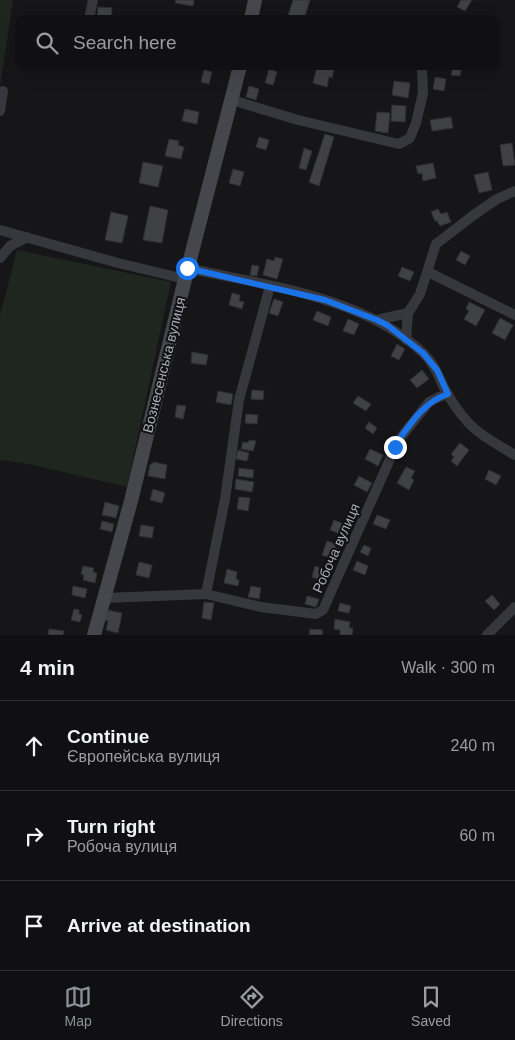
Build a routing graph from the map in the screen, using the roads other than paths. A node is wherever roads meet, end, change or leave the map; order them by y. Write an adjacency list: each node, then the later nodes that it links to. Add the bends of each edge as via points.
1 (93, 0): 3 (street)
2 (255, 0): 4 (main road)
3 (90, 15)
4 (252, 15)
5 (239, 70): 8 (main road, Вознесенська вулиця)
6 (422, 70): 8 (street, via 422,94 416,123 410,138 399,144 298,120)
7 (3, 91): 9 (street)
8 (232, 100): 15 (main road, Вознесенська вулиця)
9 (0, 111)
10 (515, 191): 14 (street, via 475,214 436,244)
11 (0, 230): 12 (street)
12 (27, 237): 13 (street, via 10,246); 15 (street, via 118,263)
13 (0, 258)
14 (428, 272): 17 (street); 18 (street)
15 (186, 273): 16 (street); 24 (main road, Вознесенська вулиця)
16 (270, 286): 19 (street, via 325,300); 23 (street, via 239,400 225,499)
17 (408, 313): 19 (street); 20 (street)
18 (515, 315)
19 (377, 320): 20 (street)
20 (406, 340): 21 (street, via 437,370)
21 (448, 394): 22 (street, via 470,426); 23 (street, Робоча вулиця, via 429,402 398,441 323,610 316,614)
22 (515, 454)
23 (206, 594): 24 (street, Робоча вулиця)
24 (104, 598): 26 (main road, Вознесенська вулиця)
25 (515, 607): 27 (street)
26 (94, 635)
27 (487, 635)

